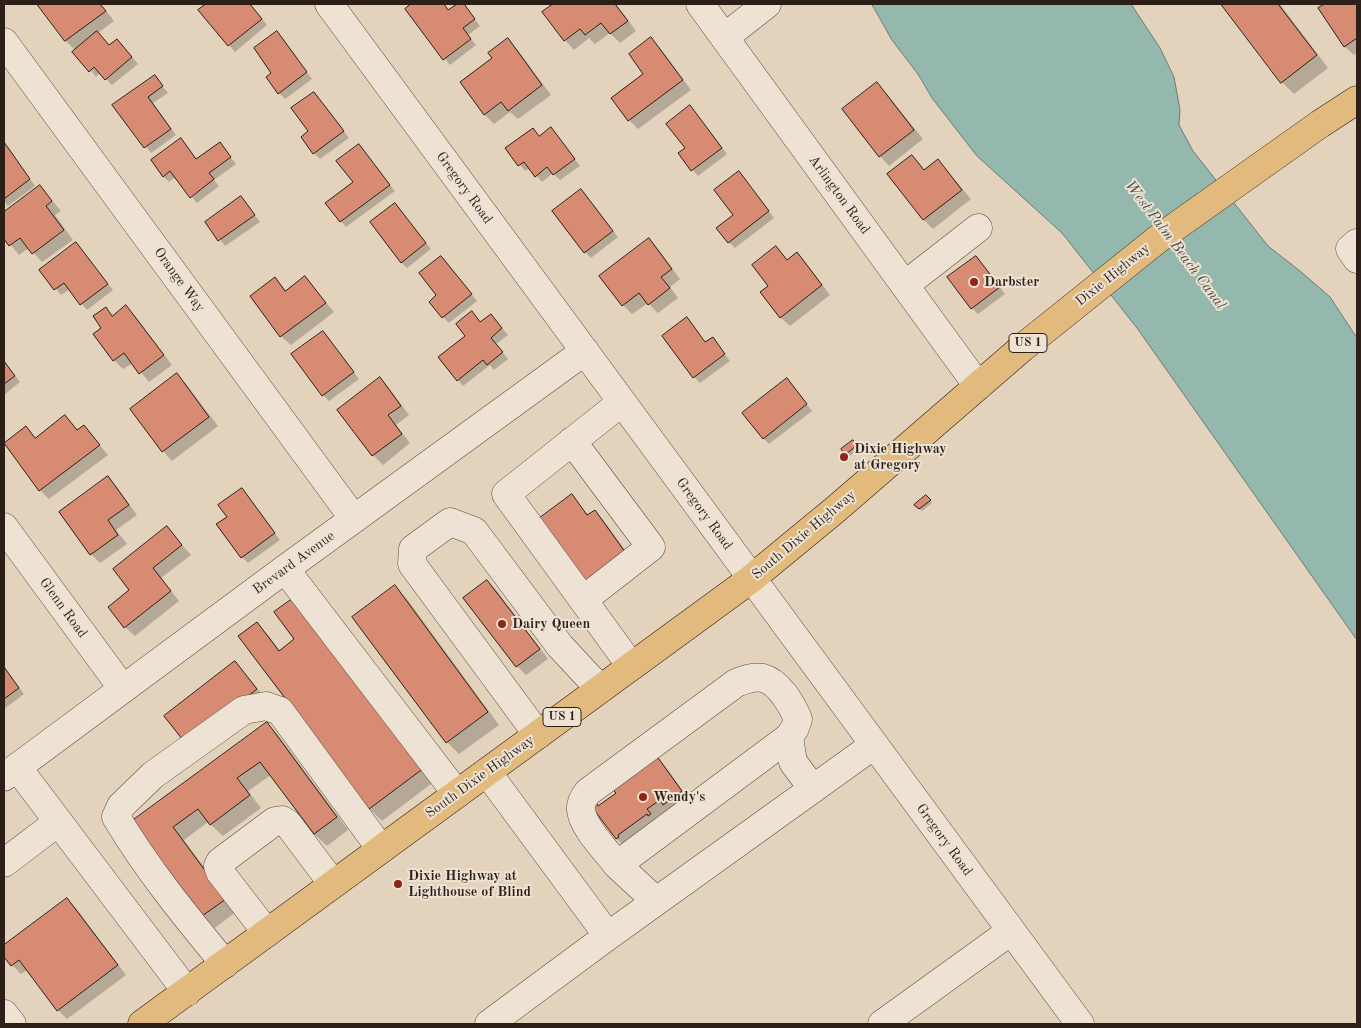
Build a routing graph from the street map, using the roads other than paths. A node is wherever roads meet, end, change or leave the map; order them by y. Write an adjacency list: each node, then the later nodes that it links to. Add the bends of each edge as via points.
1 (329, 4): 11 (street, Gregory Road)
2 (700, 4): 4 (street, Arlington Road)
3 (767, 4): 4 (street)
4 (724, 37): 10 (street, Arlington Road)
5 (4, 42): 16 (street, Orange Way)
6 (1357, 100): 12 (main road, Dixie Highway / US 1, via 1158,239)
7 (978, 228): 10 (street)
8 (1357, 244): 9 (street, via 1350,249)
9 (1357, 260)
10 (905, 285): 12 (street, Arlington Road)
11 (585, 351): 13 (street, Gregory Road); 16 (street, Brevard Avenue)
12 (978, 386): 14 (main road, Dixie Highway / US 1)
13 (622, 402): 15 (street); 19 (street, Gregory Road)
14 (928, 429): 19 (main road, South Dixie Highway / US 1)
15 (572, 442): 20 (street, via 506,494); 20 (street, via 651,547)
16 (354, 519): 18 (street, Brevard Avenue)
17 (4, 527): 22 (street, Glenn Road)
18 (285, 569): 22 (street, Brevard Avenue); 30 (street)
19 (751, 579): 21 (main road, South Dixie Highway / US 1); 26 (street, Gregory Road)
20 (583, 600): 21 (street)
21 (631, 666): 23 (main road, South Dixie Highway / US 1)
22 (122, 689): 27 (street, Brevard Avenue)
23 (600, 689): 24 (main road, South Dixie Highway / US 1); 24 (street, via 560,646 474,531 450,522 412,549 412,564)
24 (538, 735): 28 (main road, South Dixie Highway / US 1)
25 (789, 737): 29 (street, via 793,762); 34 (street); 34 (street, via 798,719 793,707 776,685 763,678 749,678 736,683 596,786 585,796 581,810 584,821)
26 (874, 745): 29 (street); 37 (street, Gregory Road)
27 (10, 772): 31 (street)
28 (487, 772): 30 (main road, South Dixie Highway / US 1); 39 (street)
29 (813, 789): 36 (street)
30 (457, 794): 32 (main road, South Dixie Highway / US 1)
31 (58, 822): 33 (street); 41 (street)
32 (381, 849): 35 (main road, South Dixie Highway / US 1); 40 (street, via 280,711 266,706 244,710 153,775 121,806 116,817 182,912)
33 (4, 863)
34 (616, 865): 36 (street)
35 (333, 884): 38 (main road, South Dixie Highway / US 1); 38 (street, via 288,824 282,820 275,821 218,866)
36 (656, 901): 39 (street)
37 (1011, 931): 46 (street); 47 (street, Gregory Road)
38 (267, 933): 40 (main road, South Dixie Highway / US 1)
39 (608, 936): 45 (street)
40 (225, 964): 41 (main road, South Dixie Highway / US 1)
41 (187, 992): 44 (main road, South Dixie Highway / US 1)
42 (4, 1014): 43 (street)
43 (12, 1024)
44 (142, 1024)
45 (489, 1024)
46 (882, 1024)
47 (1080, 1024)

